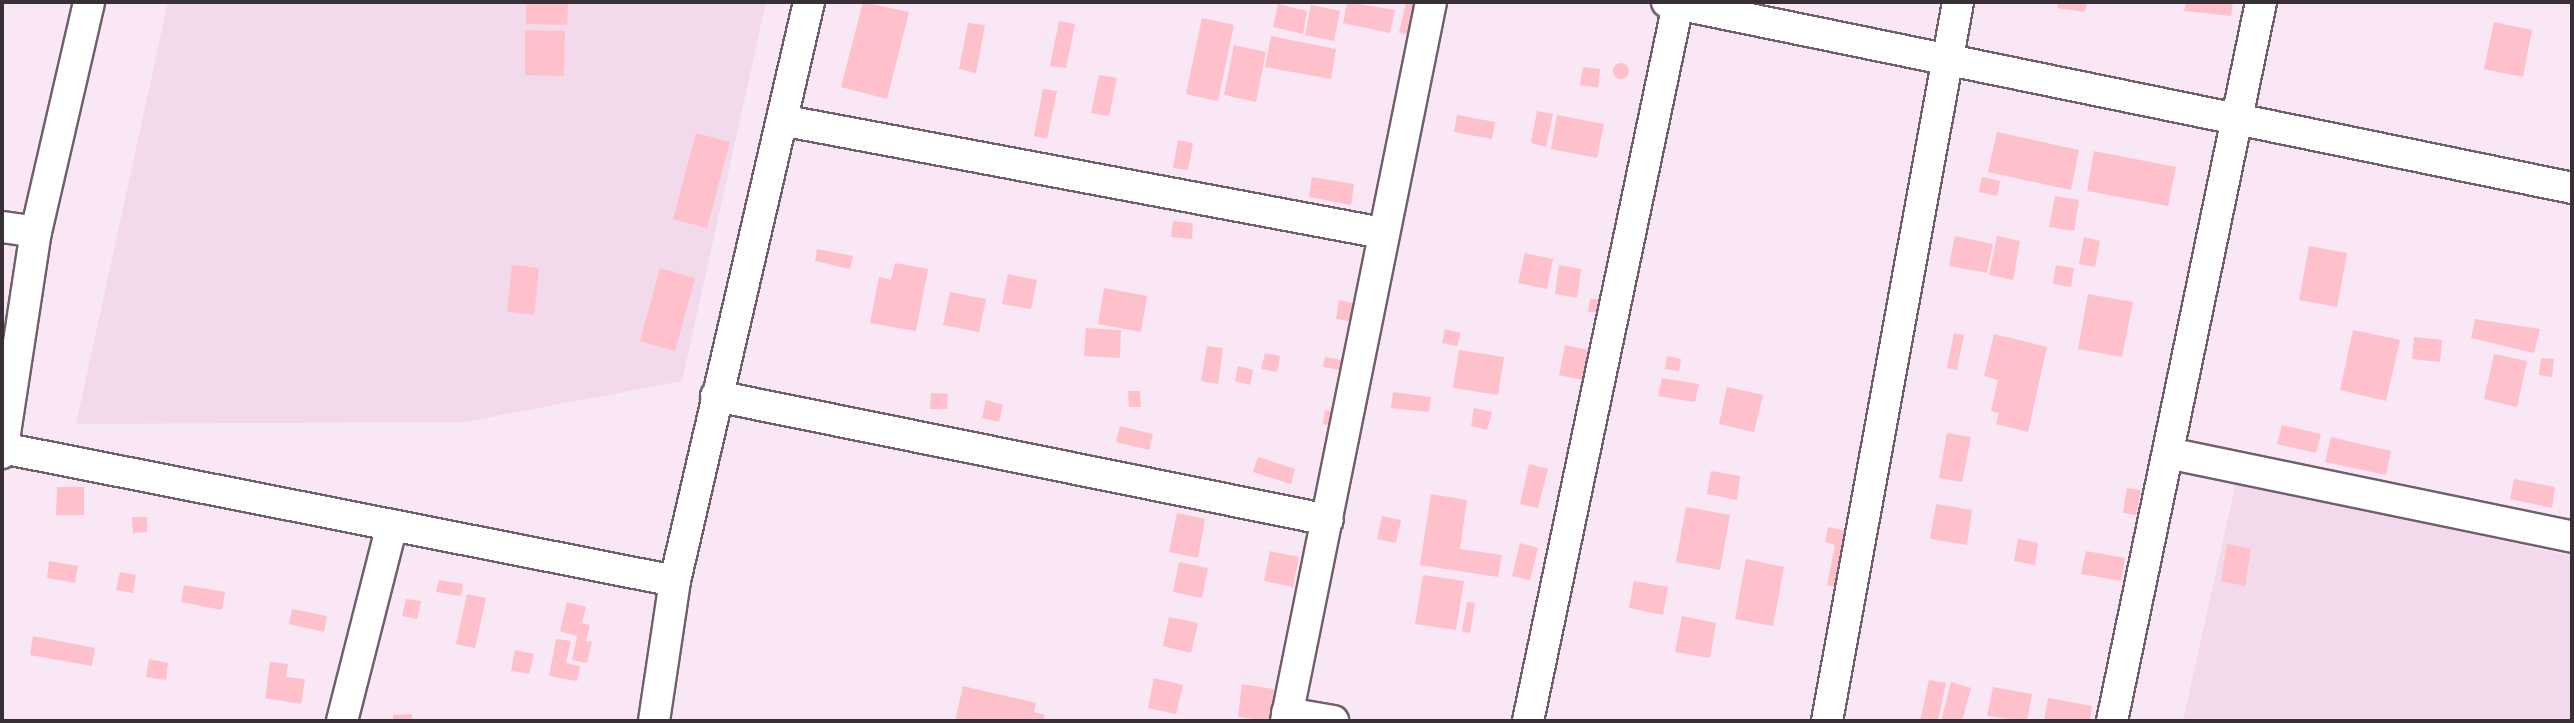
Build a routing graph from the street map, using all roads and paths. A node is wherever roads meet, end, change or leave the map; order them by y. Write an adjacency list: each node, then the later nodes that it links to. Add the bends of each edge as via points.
1 (89, 2): 12 (street)
2 (809, 2): 9 (street)
3 (1430, 2): 13 (street)
4 (1958, 2): 7 (street)
5 (2261, 2): 8 (street)
6 (1673, 3): 7 (street); 25 (street)
7 (1946, 59): 8 (street); 26 (street)
8 (2232, 118): 10 (street); 16 (street)
9 (786, 121): 13 (street); 14 (street)
10 (2572, 188)
11 (2, 226): 12 (street)
12 (36, 232): 15 (street)
13 (1382, 233): 17 (street)
14 (716, 396): 17 (street); 20 (street)
15 (2, 451): 18 (street)
16 (2168, 453): 19 (street); 27 (street)
17 (1328, 520): 21 (street)
18 (392, 525): 20 (street); 22 (street)
19 (2572, 537)
20 (675, 581): 23 (street)
21 (1286, 717): 24 (street)
22 (342, 721)
23 (654, 721)
24 (1333, 721)
25 (1528, 721)
26 (1827, 721)
27 (2112, 721)

